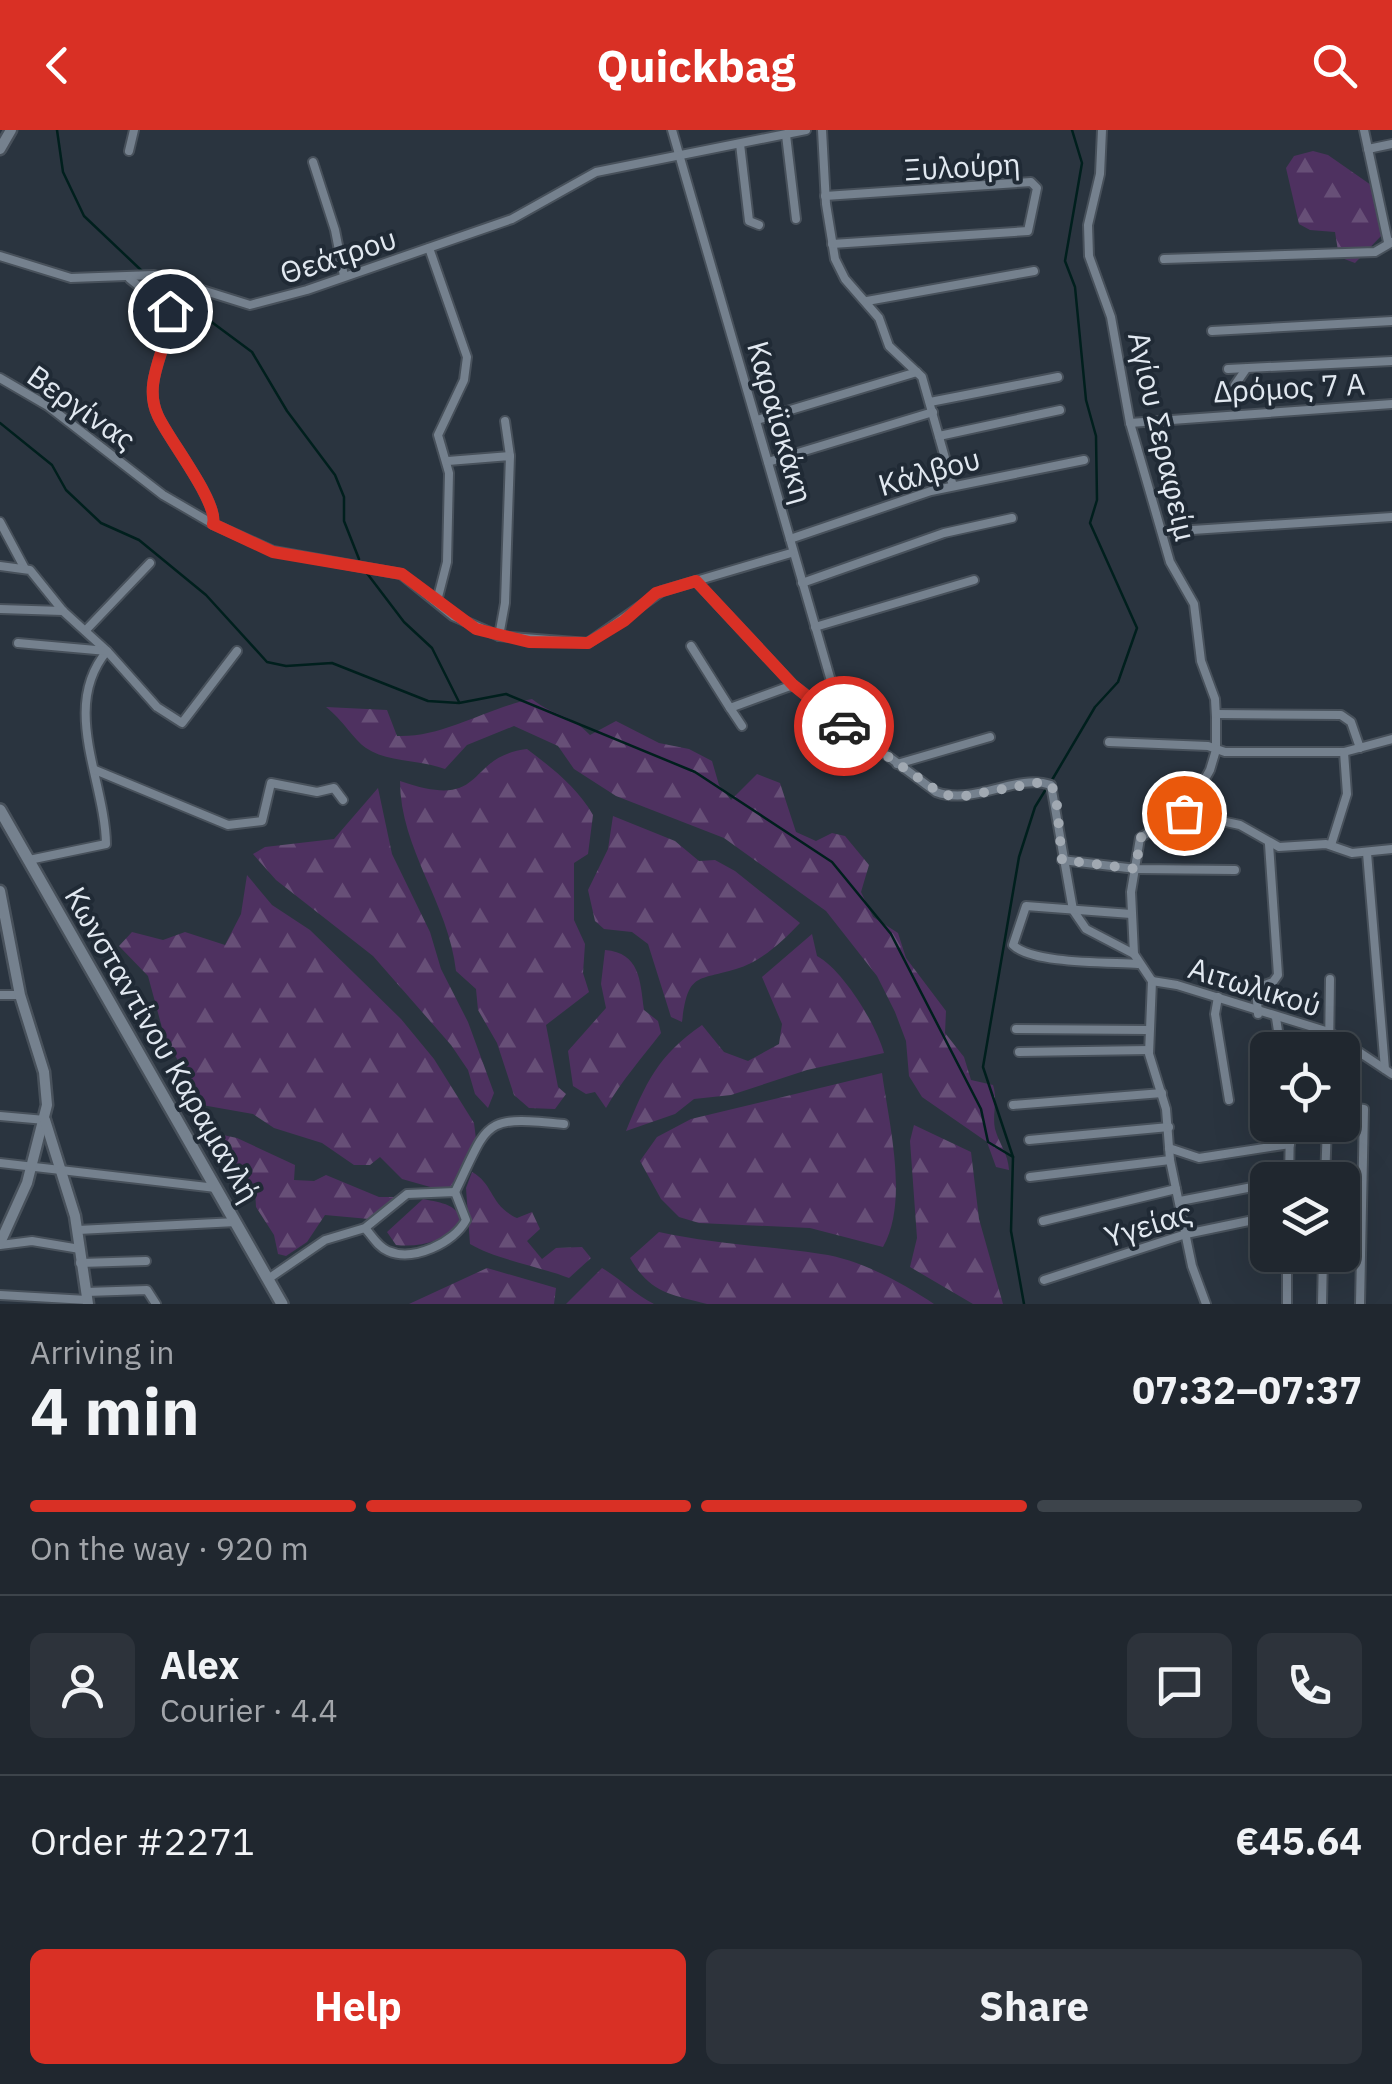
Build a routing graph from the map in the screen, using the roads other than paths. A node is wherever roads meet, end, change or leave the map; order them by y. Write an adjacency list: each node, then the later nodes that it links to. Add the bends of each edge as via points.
1 (11, 130): 11 (street)
2 (134, 130): 13 (street)
3 (672, 130): 14 (street, Καραϊσκάκη)
4 (806, 130): 8 (street, Θεάτρου)
5 (822, 130): 16 (street)
6 (1102, 130): 43 (street, Αγίου Σεραφείμ, via 1087,242 1114,330)
7 (1364, 130): 12 (street)
8 (786, 135): 9 (street, Θεάτρου); 17 (street)
9 (740, 144): 14 (street, Θεάτρου); 18 (street, via 749,221)
10 (1392, 144): 12 (street)
11 (0, 148)
12 (1368, 148): 19 (street)
13 (130, 151)
14 (679, 156): 21 (street, Θεάτρου, via 596,172 523,214); 41 (street, Καραϊσκάκη)
15 (313, 162): 25 (street)
16 (825, 196): 20 (street); 20 (street, Ξυλούρη, via 1031,182 1037,188 1028,232)
17 (796, 219)
18 (760, 226)
19 (1390, 242): 23 (street, via 1375,252)
20 (832, 244): 27 (street, via 845,278)
21 (429, 248): 25 (street, Θεάτρου); 46 (street, via 467,358 438,436)
22 (0, 256): 26 (street, Θεάτρου, via 71,278)
23 (1164, 258)
24 (1034, 271): 27 (street)
25 (344, 276): 26 (street, Θεάτρου, via 250,305 173,279)
26 (129, 278): 53 (street, via 170,311 150,395 213,508)
27 (867, 301): 33 (street, via 889,346)
28 (1392, 321): 29 (street)
29 (1212, 331)
30 (1392, 362): 32 (street)
31 (1228, 369): 32 (street)
32 (1246, 369): 36 (street)
33 (917, 372): 37 (street); 41 (street)
34 (1058, 377): 37 (street)
35 (0, 378): 53 (street, Βεργίνας)
36 (1235, 385)
37 (930, 402): 40 (street)
38 (1392, 404): 43 (street, Δρόμος 7 Α)
39 (1060, 410): 44 (street)
40 (933, 412): 44 (street); 48 (street)
41 (757, 420): 48 (street, Καραϊσκάκη)
42 (506, 421): 45 (street)
43 (1130, 424): 54 (street, Αγίου Σεραφείμ)
44 (939, 436): 49 (street)
45 (510, 456): 46 (street); 68 (street)
46 (448, 460): 63 (street, via 447,562)
47 (1084, 460): 49 (street, Κάλβου)
48 (768, 462): 55 (street, Καραϊσκάκη)
49 (953, 486): 55 (street, Κάλβου)
50 (1392, 516): 54 (street)
51 (1012, 518): 62 (street, via 944,533)
52 (0, 522): 59 (street)
53 (213, 524): 63 (street, Βεργίνας, via 273,552 402,574)
54 (1162, 532): 75 (street, Αγίου Σεραφείμ, via 1194,604)
55 (790, 539): 56 (street, Καραϊσκάκη)
56 (791, 553): 61 (street, Βεργίνας); 62 (street, Καραϊσκάκη)
57 (150, 563): 67 (street)
58 (0, 566): 59 (street)
59 (24, 567): 65 (street)
60 (974, 580): 66 (street)
61 (696, 581): 68 (street, Βεργίνας, via 656,593 588,643); 73 (street)
62 (802, 583): 66 (street, Καραϊσκάκη)
63 (437, 601): 68 (street, Βεργίνας, via 464,622)
64 (0, 608): 65 (street)
65 (63, 611): 67 (street)
66 (816, 627): 77 (street, Καραϊσκάκη)
67 (86, 630): 71 (street)
68 (499, 636)
69 (18, 643): 71 (street)
70 (691, 646): 74 (street)
71 (106, 650): 72 (street, via 157,707 182,724); 85 (street, via 83,704)
72 (237, 650)
73 (793, 685): 74 (street); 77 (street)
74 (730, 708): 76 (street)
75 (1216, 714): 81 (street, Αγίου Σεραφείμ); 82 (street, via 1341,715 1351,722)
76 (742, 726)
77 (844, 726): 84 (street)
78 (990, 737): 84 (street)
79 (1392, 739): 82 (street)
80 (1109, 742): 81 (street)
81 (1213, 748): 83 (street); 87 (street, Αγίου Σεραφείμ, via 1210,770)
82 (1360, 748): 83 (street)
83 (1344, 752): 90 (street, via 1348,794)
84 (897, 764): 94 (street, via 949,796 1049,784 1056,795)
85 (95, 770): 86 (street, via 236,827 262,821 271,783 317,792 334,788); 93 (street, via 106,844)
86 (344, 800)
87 (1184, 813): 89 (street, via 1240,825); 95 (street, Αγίου Σεραφείμ, via 1140,838)
88 (1, 814): 93 (main road, Κωνσταντίνου Καραμανλή)
89 (1269, 844): 90 (street); 107 (street, via 1278,975 1256,988)
90 (1330, 845): 92 (street)
91 (1392, 850): 92 (street)
92 (1367, 852): 116 (street)
93 (29, 860): 135 (main road, Κωνσταντίνου Καραμανλή)
94 (1062, 860): 95 (street); 98 (street)
95 (1136, 869): 96 (street); 99 (street, Αγίου Σεραφείμ)
96 (1235, 870)
97 (0, 892): 100 (street)
98 (1073, 910): 99 (street); 101 (street, via 1086,929); 101 (street, via 1024,906 1013,943 1020,951 1068,960)
99 (1131, 914): 101 (street, Αγίου Σεραφείμ)
100 (5, 941): 104 (street)
101 (1136, 959): 103 (street)
102 (1330, 979): 112 (street)
103 (1152, 982): 106 (street, Αιτωλικού); 110 (street)
104 (20, 995): 105 (street); 122 (street, via 44,1072)
105 (0, 996)
106 (1218, 997): 107 (street, Αιτωλικού); 118 (street)
107 (1258, 1014): 108 (street, Αιτωλικού)
108 (1276, 1018): 111 (street); 112 (street, Αιτωλικού)
109 (1016, 1029): 110 (street)
110 (1148, 1030): 113 (street)
111 (1278, 1032)
112 (1329, 1032)
113 (1149, 1050): 114 (street); 117 (street)
114 (1019, 1052)
115 (1360, 1052): 116 (street, Αιτωλικού)
116 (1388, 1071)
117 (1162, 1093): 119 (street); 124 (street)
118 (1230, 1100)
119 (1014, 1105)
120 (1360, 1108): 160 (street)
121 (0, 1116): 122 (street)
122 (45, 1120): 131 (street); 132 (street)
123 (564, 1124): 137 (street, via 495,1122)
124 (1169, 1127): 125 (street); 127 (street)
125 (1029, 1140)
126 (1290, 1144): 127 (street, via 1199,1158); 129 (street)
127 (1169, 1148): 128 (street)
128 (1170, 1160): 133 (street); 136 (street)
129 (1290, 1162)
130 (0, 1163): 131 (street)
131 (32, 1166): 132 (street); 145 (street)
132 (58, 1170): 135 (street); 143 (street)
133 (1030, 1176)
134 (1250, 1187): 138 (street)
135 (216, 1188): 141 (main road, Κωνσταντίνου Καραμανλή)
136 (1176, 1189): 138 (street); 140 (street)
137 (454, 1192): 142 (street, via 407,1194); 142 (street, via 466,1220 460,1232 423,1251 399,1255 383,1249)
138 (1180, 1201): 144 (street)
139 (1250, 1220): 144 (street, Υγείας)
140 (1043, 1221)
141 (236, 1222): 143 (street); 151 (main road, Κωνσταντίνου Καραμανλή)
142 (364, 1228): 151 (street, via 324,1240)
143 (78, 1230): 146 (street)
144 (1186, 1234): 152 (street, Υγείας); 157 (street)
145 (0, 1244): 146 (street)
146 (80, 1249): 148 (street)
147 (146, 1261): 148 (street)
148 (80, 1263): 154 (street)
149 (1286, 1272): 158 (street)
150 (1323, 1272): 159 (street)
151 (268, 1279): 156 (main road, Κωνσταντίνου Καραμανλή)
152 (1044, 1280)
153 (0, 1295): 154 (street)
154 (87, 1298): 155 (street, via 146,1290)
155 (156, 1304)
156 (282, 1304)
157 (1206, 1304)
158 (1287, 1304)
159 (1322, 1304)
160 (1360, 1304)

